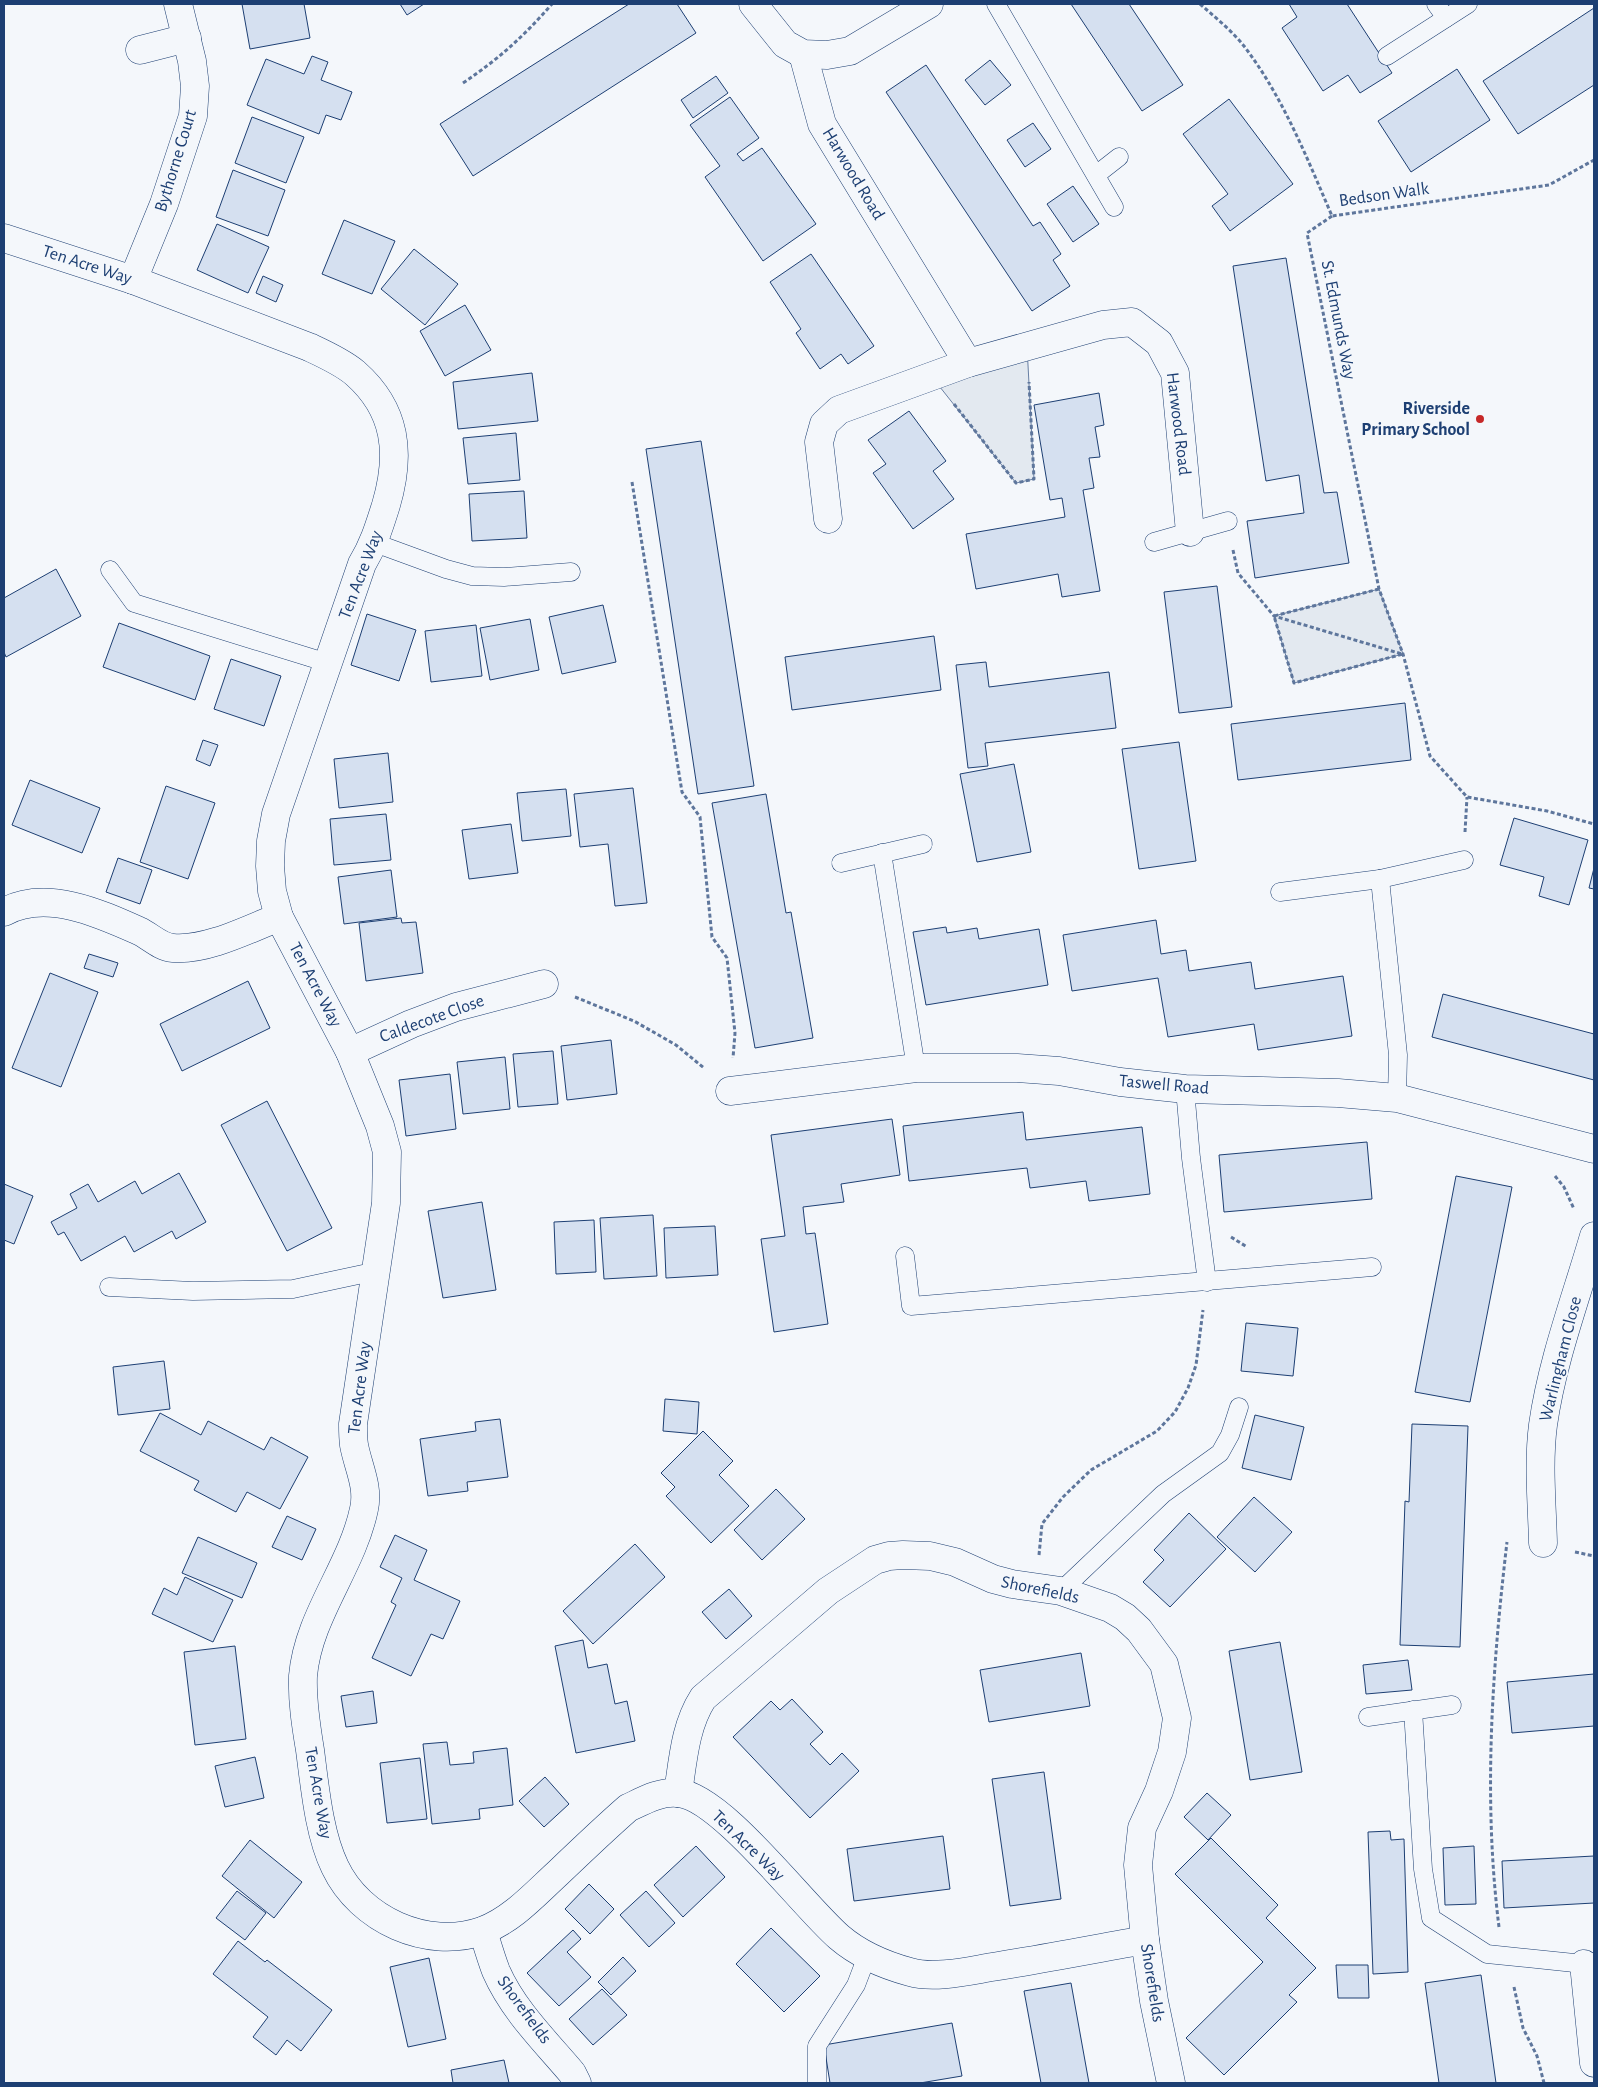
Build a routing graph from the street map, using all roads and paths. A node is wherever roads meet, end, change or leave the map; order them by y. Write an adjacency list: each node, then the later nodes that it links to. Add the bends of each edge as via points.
1 (178, 4): 9 (street, Bythorne Court)
2 (552, 4): 13 (path, via 508,50)
3 (753, 4): 11 (street, via 785,44)
4 (929, 4): 11 (street, via 850,51 827,55)
5 (996, 4): 16 (lane)
6 (1200, 4): 18 (path, Bedson Walk, via 1244,45 1273,89 1302,145)
7 (1468, 4): 8 (lane)
8 (1441, 11): 12 (lane)
9 (186, 38): 10 (street); 20 (street, Bythorne Court, via 195,86 193,116 164,204)
10 (140, 50)
11 (803, 54): 22 (street, Harwood Road, via 822,124)
12 (1387, 56)
13 (463, 83)
14 (1119, 157): 16 (lane)
15 (1594, 160): 18 (path, Bedson Walk, via 1548,185)
16 (1096, 175): 17 (lane)
17 (1114, 207)
18 (1332, 216): 32 (path, St. Edmunds Way, via 1307,233)
19 (4, 238): 20 (street, Ten Acre Way)
20 (133, 280): 29 (street, Ten Acre Way, via 309,347 355,372 385,409 395,447 390,490)
21 (1028, 346): 22 (street, Harwood Road); 23 (path, via 1034,479 1016,483); 27 (street, Harwood Road, via 1103,324 1132,322 1159,343 1175,372)
22 (968, 363): 23 (street, Harwood Road)
23 (932, 377): 25 (street, Harwood Road, via 839,410 824,424 819,442)
24 (632, 482): 49 (path, via 682,792 700,818 712,937 727,958 736,1033)
25 (828, 519)
26 (1228, 521): 27 (lane); 33 (path, via 1238,573)
27 (1190, 532): 28 (lane)
28 (1154, 542)
29 (375, 543): 31 (lane, via 472,576 504,578); 35 (street, Ten Acre Way, via 362,564)
30 (110, 570): 35 (lane, via 134,603)
31 (571, 572)
32 (1379, 589): 33 (path); 34 (path, St. Edmunds Way)
33 (1274, 616): 34 (path); 34 (path, via 1294,683)
34 (1403, 654): 36 (path, St. Edmunds Way, via 1430,756 1467,797 1547,811)
35 (328, 663): 44 (street, Ten Acre Way, via 276,814 270,866)
36 (1594, 824)
37 (923, 844): 38 (lane)
38 (882, 853): 40 (lane); 47 (lane)
39 (1464, 860): 41 (lane)
40 (841, 863)
41 (1380, 880): 42 (lane); 50 (lane, via 1398,1055)
42 (1280, 892)
43 (4, 912): 44 (street, via 29,903 70,906 139,931 164,946 178,948 210,942)
44 (279, 917): 46 (street, Ten Acre Way)
45 (544, 984): 46 (street, Caldecote Close, via 456,1007); 49 (path, via 634,1021 676,1045)
46 (350, 1052): 59 (street, Ten Acre Way, via 380,1126 386,1152 386,1203)
47 (916, 1068): 48 (street, Taswell Road, via 1059,1071); 49 (street, Taswell Road)
48 (1184, 1089): 50 (street, Taswell Road, via 1338,1093); 60 (lane)
49 (730, 1091)
50 (1397, 1098): 51 (street, Taswell Road)
51 (1594, 1149)
52 (1550, 1172): 53 (path, via 1564,1188)
53 (1575, 1213)
54 (1225, 1233): 56 (path)
55 (1594, 1236): 64 (street, Warlingham Close, via 1558,1355 1543,1426)
56 (1249, 1248)
57 (905, 1256): 60 (lane, via 911,1306)
58 (1372, 1267): 60 (lane)
59 (377, 1271): 61 (lane, via 293,1289 193,1291); 70 (street, Ten Acre Way, via 353,1424 354,1442 365,1480 364,1508 356,1536 319,1618 303,1675 303,1704 315,1789 327,1846 336,1868 347,1886 375,1914 414,1933 462,1936)
60 (1207, 1282): 65 (path, via 1196,1365 1175,1412 1157,1431 1091,1470 1063,1497 1042,1524)
61 (109, 1287)
62 (1239, 1407): 65 (lane, via 1220,1453 1163,1494)
63 (1507, 1536): 73 (path, via 1492,1694 1490,1790 1495,1891)
64 (1543, 1543)
65 (1048, 1589): 69 (street, Shorefields, via 993,1579 955,1562 930,1556 903,1555 874,1560 828,1591 703,1698 695,1710 689,1730); 71 (street, Shorefields, via 1110,1608 1125,1617 1164,1664 1172,1690 1178,1718 1176,1735 1159,1791 1142,1828 1138,1865)
66 (1452, 1705): 67 (lane)
67 (1413, 1710): 68 (lane); 73 (lane, via 1422,1869 1432,1918 1487,1954)
68 (1368, 1717)
69 (678, 1793): 70 (street, Ten Acre Way, via 648,1798 628,1808 523,1906); 72 (street, Ten Acre Way, via 697,1798 747,1839 818,1918)
70 (483, 1931): 76 (street, Shorefields, via 496,1971 509,1995)
71 (1145, 1940): 72 (street, Ten Acre Way, via 948,1974 913,1973); 78 (street, Shorefields)
72 (867, 1956): 77 (lane, via 856,1985 817,2046)
73 (1505, 1956): 74 (lane); 79 (path, via 1523,2028 1537,2056)
74 (1589, 1963): 75 (street)
75 (1594, 2063)
76 (577, 2083)
77 (817, 2083)
78 (1171, 2083)
79 (1544, 2083)

